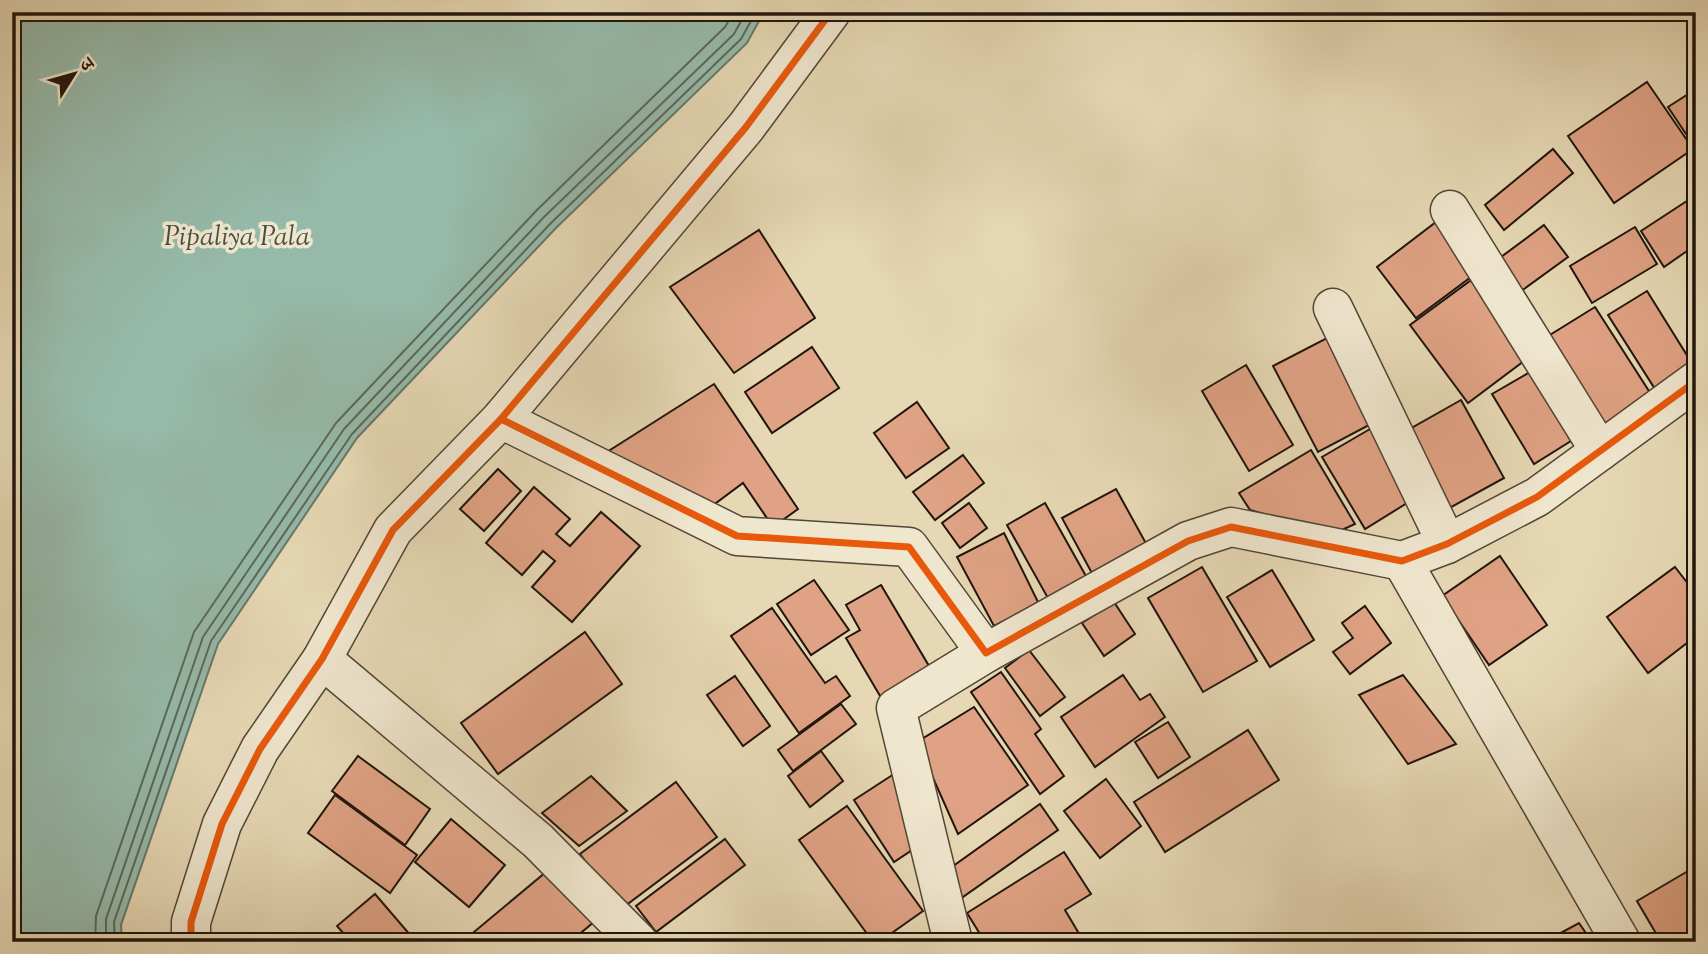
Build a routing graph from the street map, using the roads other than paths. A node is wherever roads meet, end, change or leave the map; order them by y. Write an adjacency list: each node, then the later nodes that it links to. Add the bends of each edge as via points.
1 (831, 12): 5 (street, via 746,127)
2 (1450, 209): 6 (street)
3 (1333, 308): 7 (street)
4 (1696, 380): 6 (street)
5 (501, 419): 9 (street, via 737,536 909,547); 10 (street, via 393,530)
6 (1600, 451): 7 (street, via 1536,497)
7 (1447, 544): 8 (street)
8 (1402, 561): 9 (street, via 1231,527 1188,541); 14 (street)
9 (986, 653): 13 (street, via 896,708)
10 (322, 659): 11 (street, via 260,749 222,824 191,922); 12 (street, via 538,841)
11 (191, 942)
12 (638, 942)
13 (953, 942)
14 (1621, 942)

